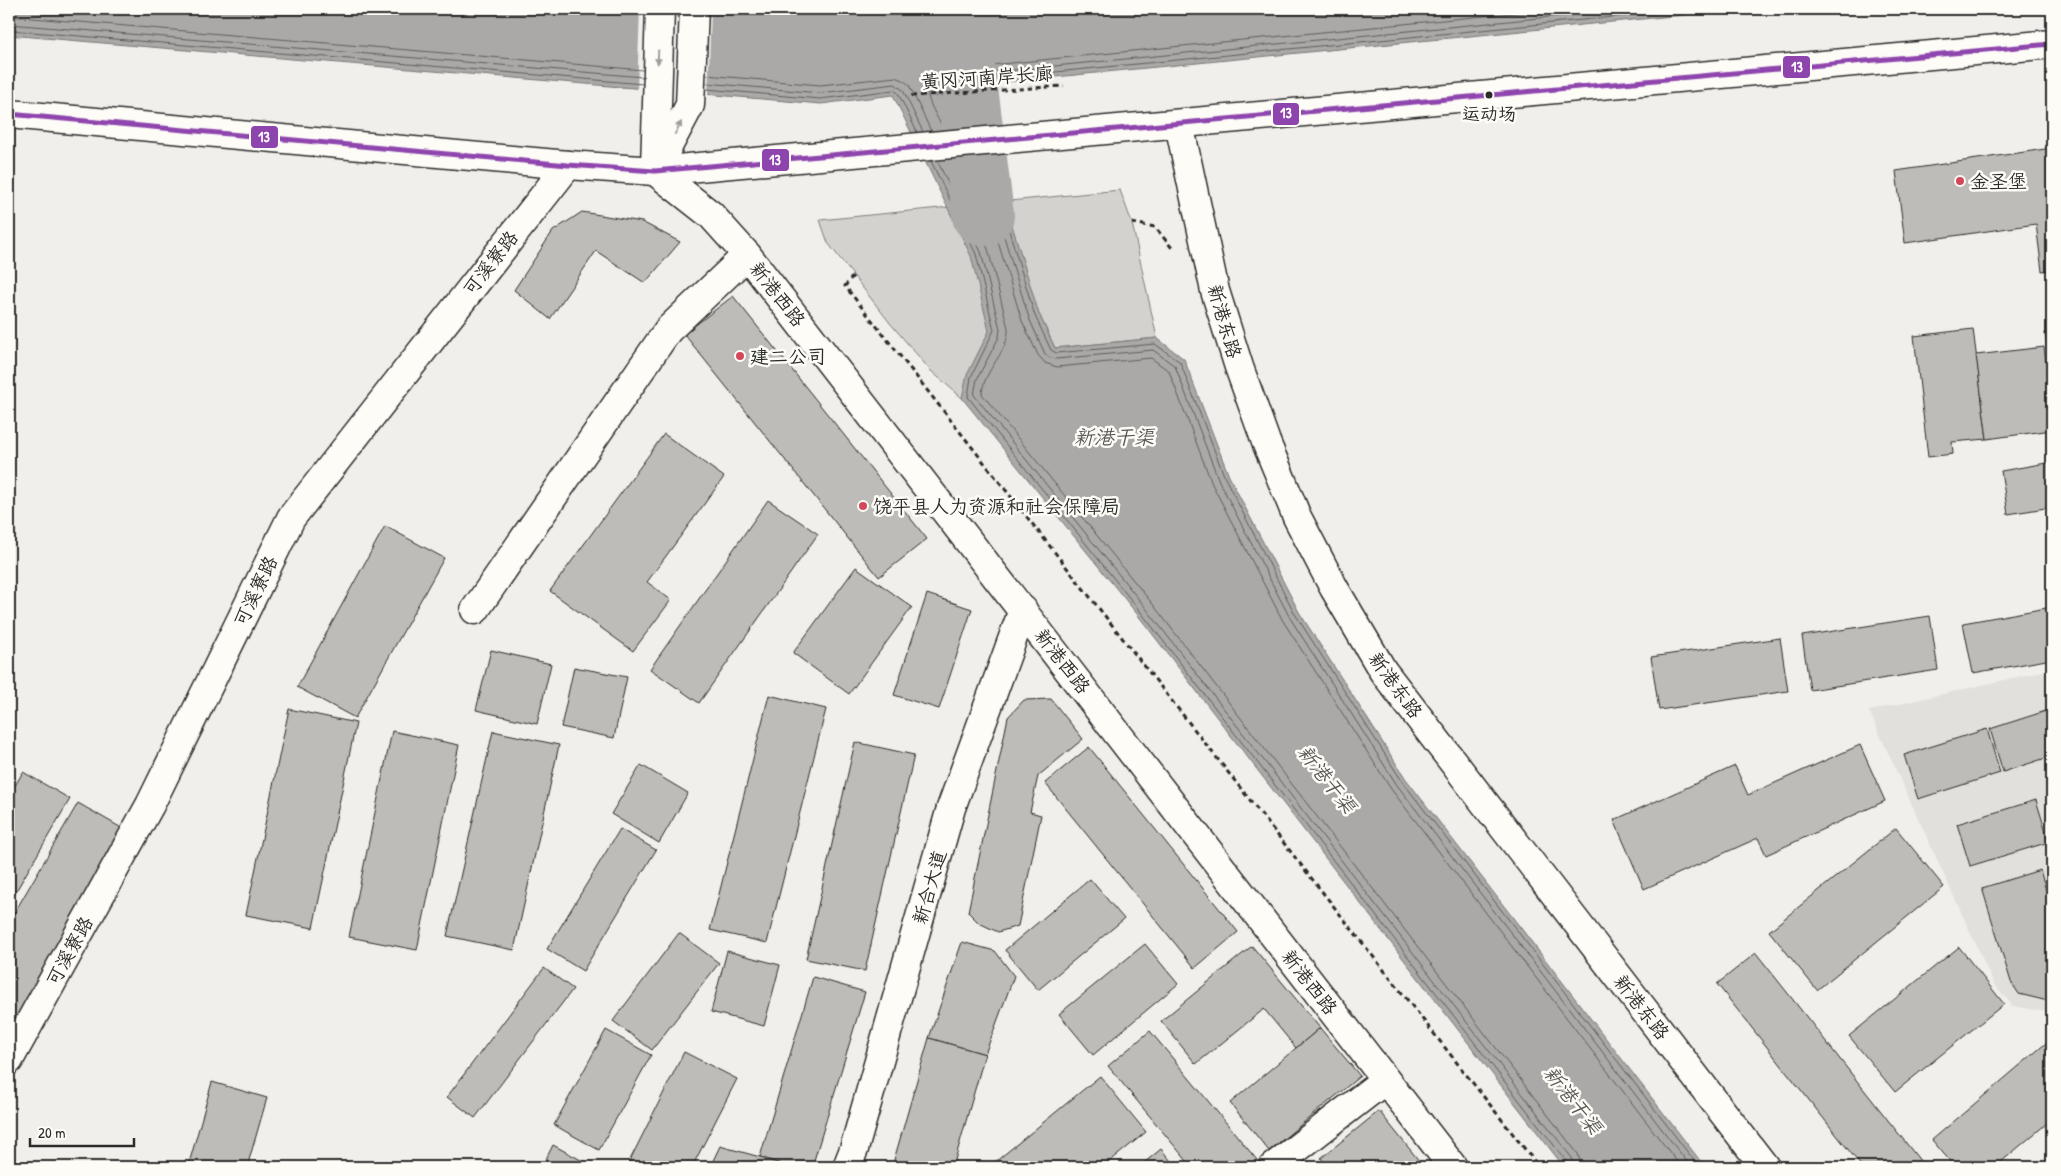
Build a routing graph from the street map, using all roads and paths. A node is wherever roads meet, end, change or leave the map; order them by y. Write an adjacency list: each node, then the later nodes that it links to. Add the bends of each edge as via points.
1 (660, 9): 9 (main road, one-way to 9)
2 (694, 9): 9 (main road, one-way to 2, via 690,105)
3 (2052, 44): 7 (main road)
4 (1064, 86): 5 (path, 黄冈河南岸长廊)
5 (911, 96)
6 (9, 114): 8 (main road)
7 (1179, 124): 9 (main road); 20 (main road, 新港东路, via 1215,292 1239,367 1296,517 1334,588 1383,671)
8 (568, 165): 9 (main road); 14 (main road, 可溪寮路, via 291,518 150,805)
9 (655, 171): 10 (main road, 新港西路, via 711,215)
10 (747, 255): 12 (main road, via 668,330); 13 (main road, 新港西路)
11 (853, 276): 19 (path, via 845,286)
12 (475, 610)
13 (1023, 610): 15 (main road, 新港西路); 16 (main road, 新合大道, via 951,808)
14 (9, 1060)
15 (1384, 1080): 17 (main road); 18 (main road, 新港西路)
16 (847, 1167)
17 (1273, 1167)
18 (1453, 1167)
19 (1539, 1167)
20 (1765, 1167)

